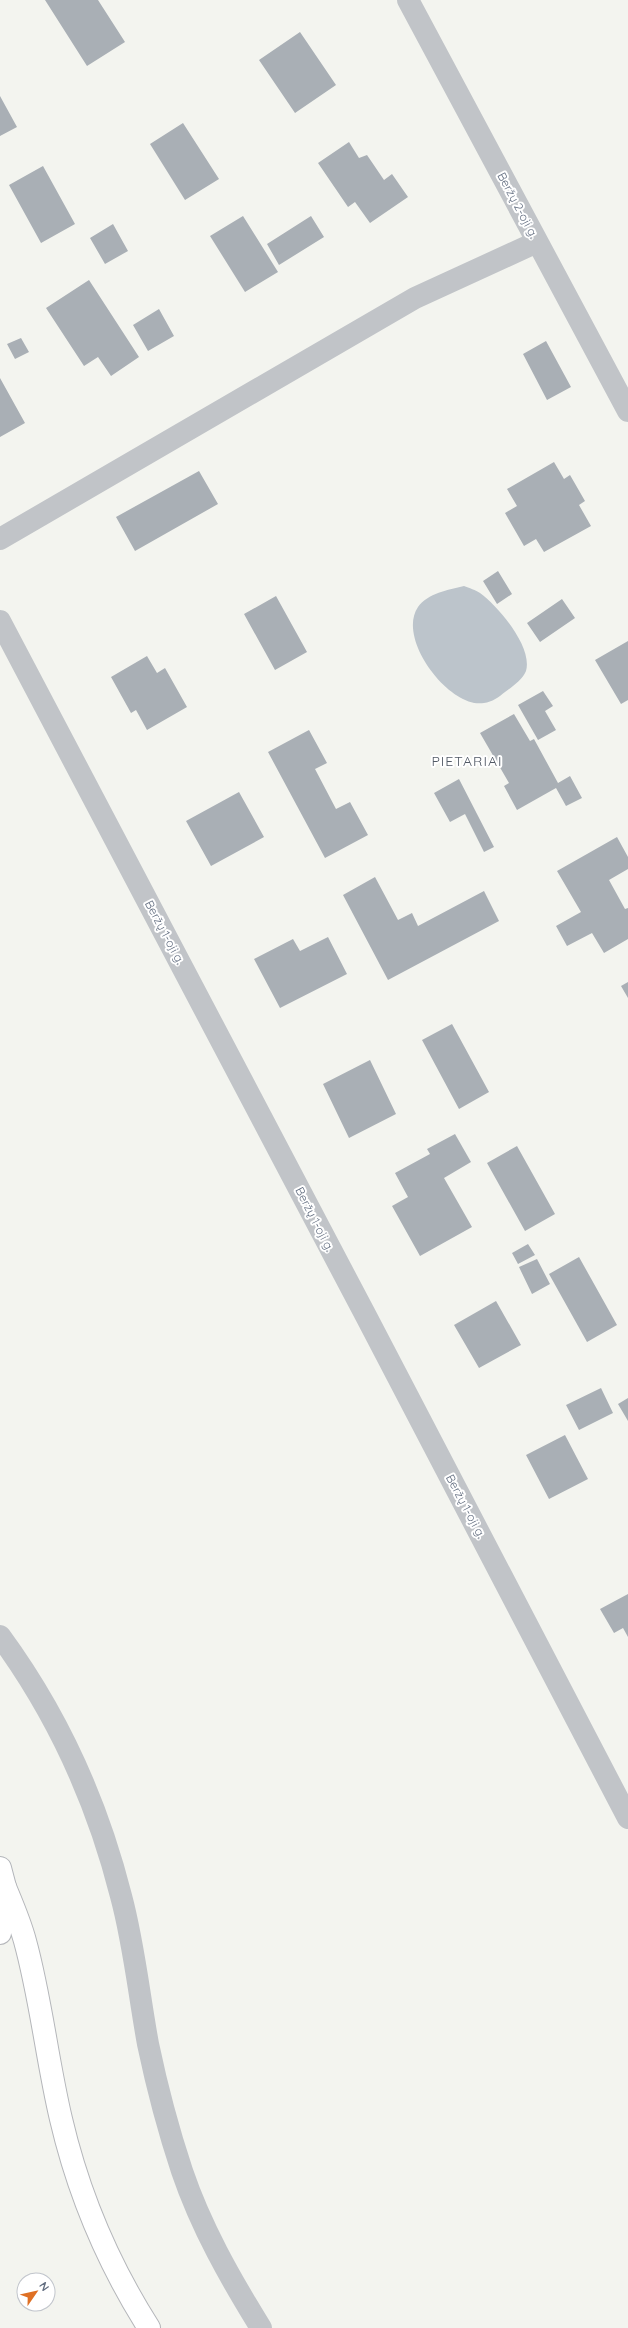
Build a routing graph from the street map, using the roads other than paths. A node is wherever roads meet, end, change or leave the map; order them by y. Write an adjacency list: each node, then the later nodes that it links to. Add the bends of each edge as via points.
1 (408, 0): 2 (street, Beržų 2-oji g.)
2 (537, 242): 3 (street, Beržų 2-oji g.); 4 (street, via 415,298)
3 (628, 411)
4 (0, 538)
5 (0, 621): 7 (street, Beržų 1-oji g., via 289,1166 357,1302)
6 (0, 1636): 11 (street, via 28,1674 57,1724 85,1783 122,1898 148,2045 182,2172 208,2235)
7 (628, 1818)
8 (2, 1878): 9 (highway); 10 (highway, via 25,1939 61,2120 80,2185 105,2247)
9 (0, 1933)
10 (149, 2328)
11 (261, 2328)

